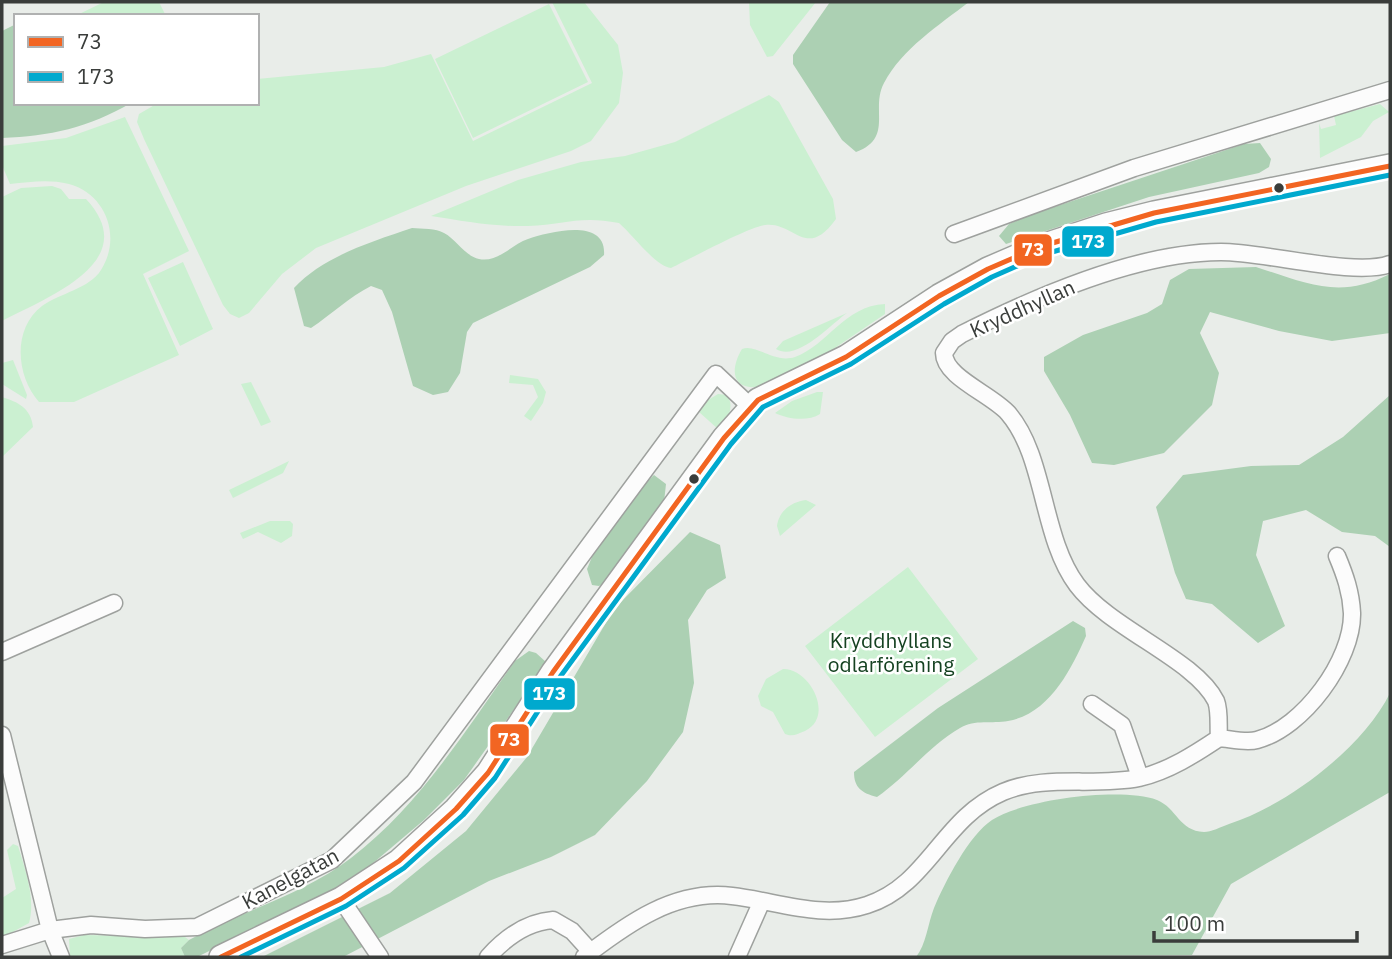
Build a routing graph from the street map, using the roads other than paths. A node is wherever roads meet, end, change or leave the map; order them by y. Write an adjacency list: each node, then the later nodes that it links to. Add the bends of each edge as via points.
1 (1390, 90): 3 (street, via 1134,168)
2 (1390, 166): 5 (street, via 1154,214 1038,247 939,296 846,357 776,389)
3 (954, 234)
4 (1390, 264): 11 (street, Kryddhyllan, via 1363,269 1245,252 1189,254 1055,291 962,334 944,353 949,370 995,400 1022,435 1065,567 1078,587 1141,639 1199,678 1217,703)
5 (751, 407): 13 (street, via 574,643 488,773 438,828 399,861); 15 (street, Kanelgatan, via 716,374 414,782 332,860 197,927 91,925)
6 (1337, 556): 11 (street, via 1349,583 1352,615 1347,648 1317,695 1279,731 1254,741)
7 (114, 603): 8 (street)
8 (2, 652)
9 (1092, 704): 12 (street, via 1122,725)
10 (2, 735): 15 (street)
11 (1219, 738): 12 (street, via 1185,761)
12 (1139, 778): 14 (street, via 1006,790 975,805 909,882 866,906 830,911)
13 (341, 899): 19 (street); 20 (street)
14 (761, 903): 17 (street, via 731,896 670,903); 22 (street)
15 (50, 930): 16 (street, Kanelgatan); 18 (street)
16 (2, 945)
17 (588, 955): 21 (street, via 572,931 552,920 526,926)
18 (61, 957)
19 (221, 957)
20 (380, 957)
21 (488, 957)
22 (737, 957)

